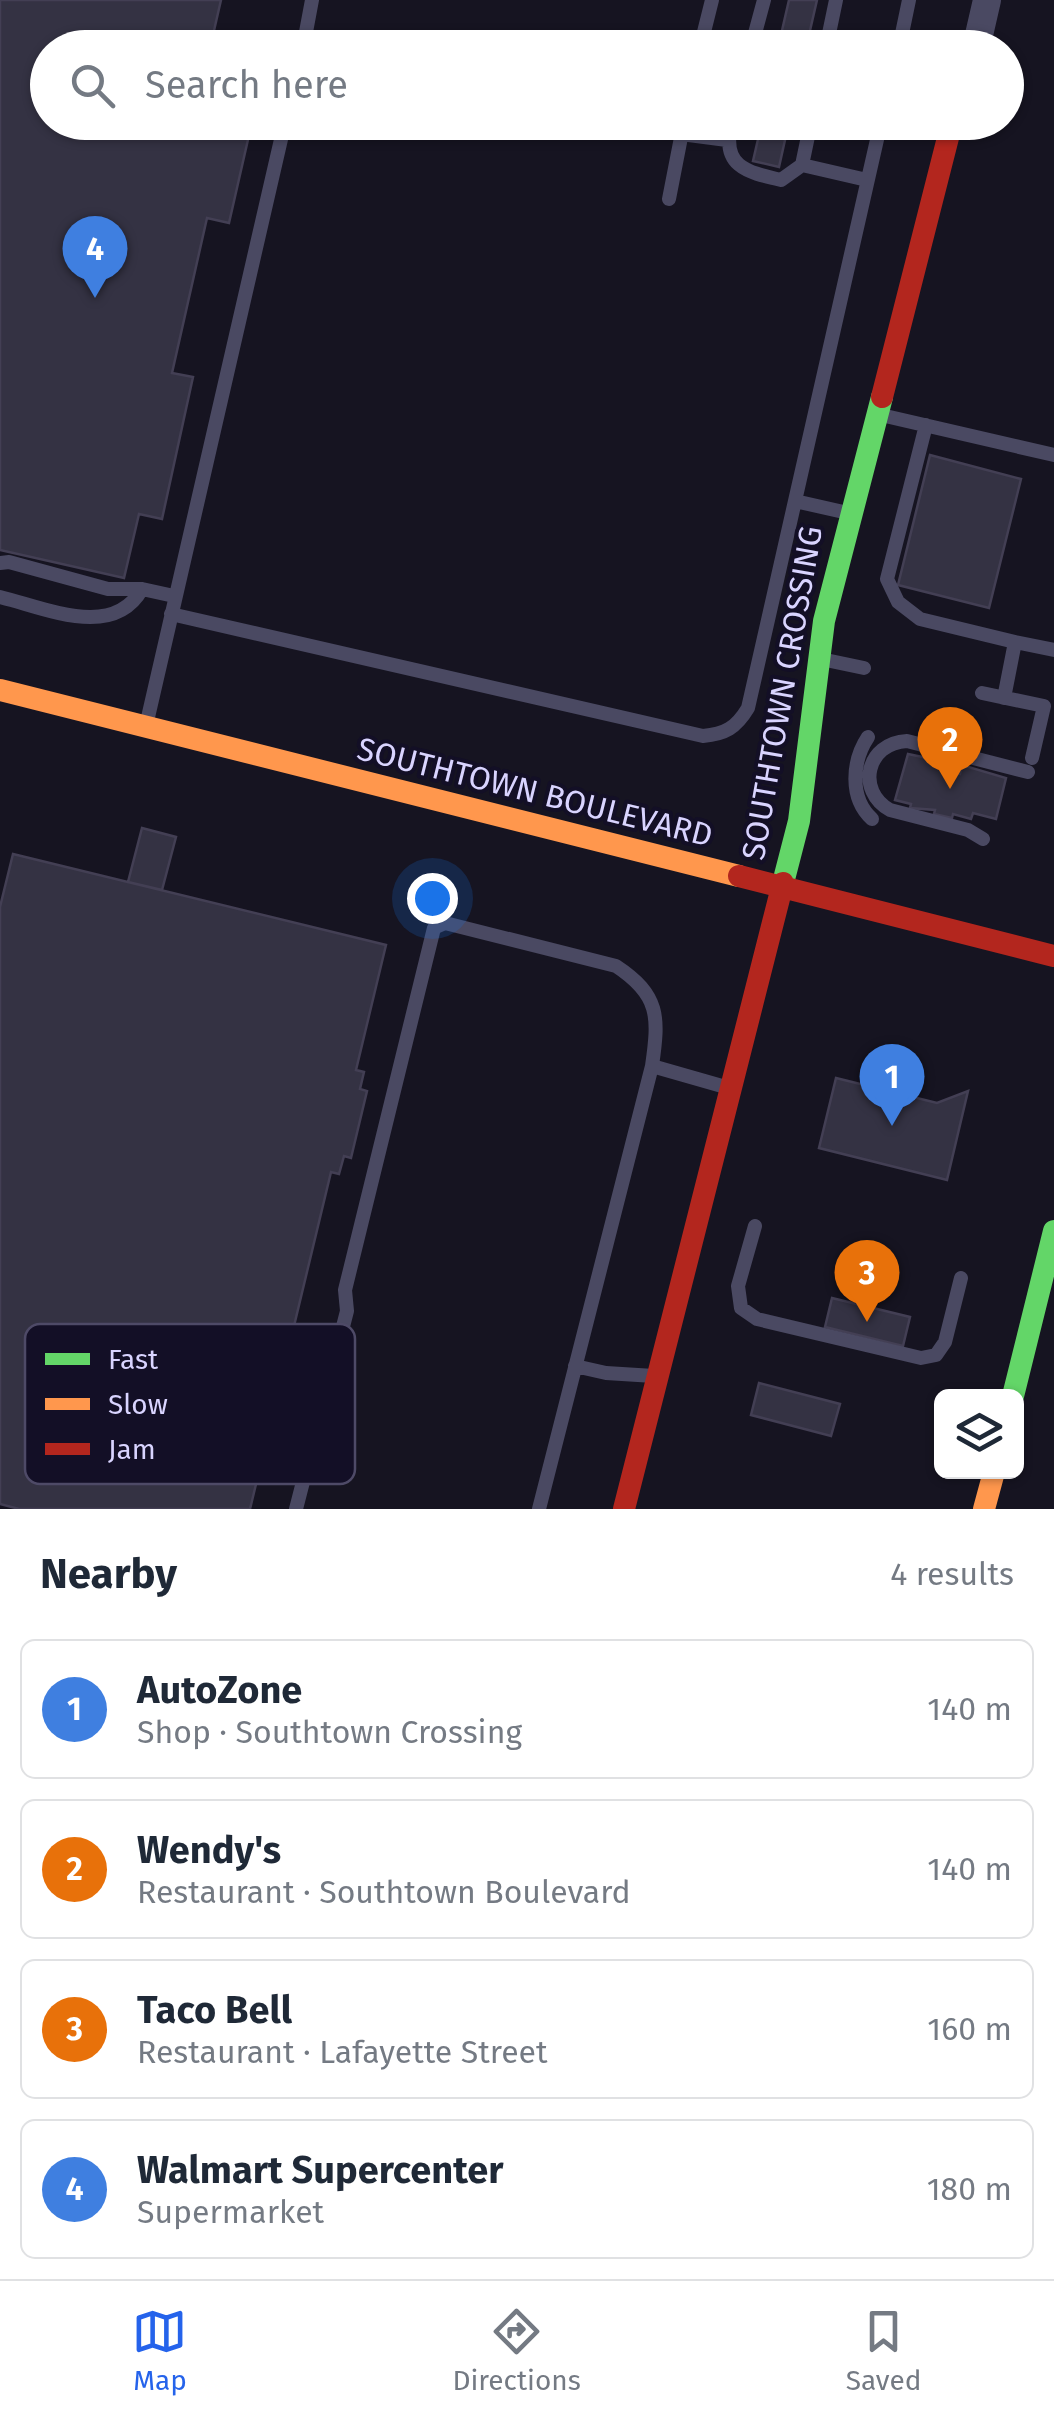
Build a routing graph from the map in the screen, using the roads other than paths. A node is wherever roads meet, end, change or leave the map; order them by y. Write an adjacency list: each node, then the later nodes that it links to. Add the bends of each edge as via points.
1 (312, 0): 7 (lane)
2 (712, 0): 8 (lane)
3 (764, 0): 9 (lane)
4 (836, 0): 10 (lane)
5 (910, 0): 11 (lane)
6 (987, 0): 12 (street)
7 (306, 30)
8 (704, 30)
9 (756, 30)
10 (830, 30)
11 (902, 30)
12 (980, 30)
13 (281, 140): 29 (lane)
14 (680, 140): 21 (lane)
15 (727, 140): 19 (lane, via 746,172 781,180)
16 (807, 140): 19 (lane)
17 (877, 140): 20 (lane)
18 (947, 140): 22 (main road, SOUTHTOWN CROSSING)
19 (802, 165): 20 (lane)
20 (867, 180): 25 (lane)
21 (669, 199)
22 (876, 414): 23 (lane); 26 (main road, SOUTHTOWN CROSSING)
23 (926, 426): 24 (lane); 32 (lane, via 886,579 891,592 920,619)
24 (1054, 455)
25 (795, 502): 26 (lane); 31 (lane, via 748,708 723,734 702,736)
26 (851, 514): 34 (main road, SOUTHTOWN CROSSING)
27 (0, 563): 28 (lane, via 108,588)
28 (142, 589): 29 (lane); 30 (lane, via 120,613 88,618)
29 (174, 596): 31 (lane)
30 (0, 597)
31 (171, 614): 39 (lane)
32 (1015, 642): 33 (lane); 38 (lane)
33 (1054, 650)
34 (818, 659): 35 (lane); 43 (main road, SOUTHTOWN CROSSING, via 806,780)
35 (864, 668)
36 (0, 690): 39 (main road, SOUTHTOWN BOULEVARD)
37 (982, 693): 38 (lane)
38 (1004, 698): 42 (lane, via 1044,706 1030,765 907,741 877,752 870,772 880,804 890,810)
39 (146, 726): 43 (main road, SOUTHTOWN BOULEVARD)
40 (868, 737): 41 (lane, via 856,777 859,804)
41 (872, 819)
42 (983, 839)
43 (781, 888): 44 (main road, SOUTHTOWN BOULEVARD); 46 (main road, SOUTHTOWN CROSSING)
44 (1054, 956)
45 (652, 1066): 46 (lane); 50 (lane, via 658,1025 651,1000 638,980 616,966 444,923 434,928 345,1290); 51 (lane)
46 (729, 1089): 52 (main road, SOUTHTOWN CROSSING)
47 (755, 1226): 49 (lane, via 738,1286 740,1308 757,1319 920,1358 936,1355)
48 (1054, 1231): 53 (main road)
49 (961, 1278)
50 (344, 1324)
51 (575, 1366): 52 (lane); 57 (lane)
52 (657, 1376): 58 (main road, SOUTHTOWN CROSSING)
53 (1014, 1389)
54 (992, 1479): 59 (main road)
55 (302, 1484): 56 (lane)
56 (296, 1509)
57 (538, 1509)
58 (624, 1509)
59 (984, 1509)

